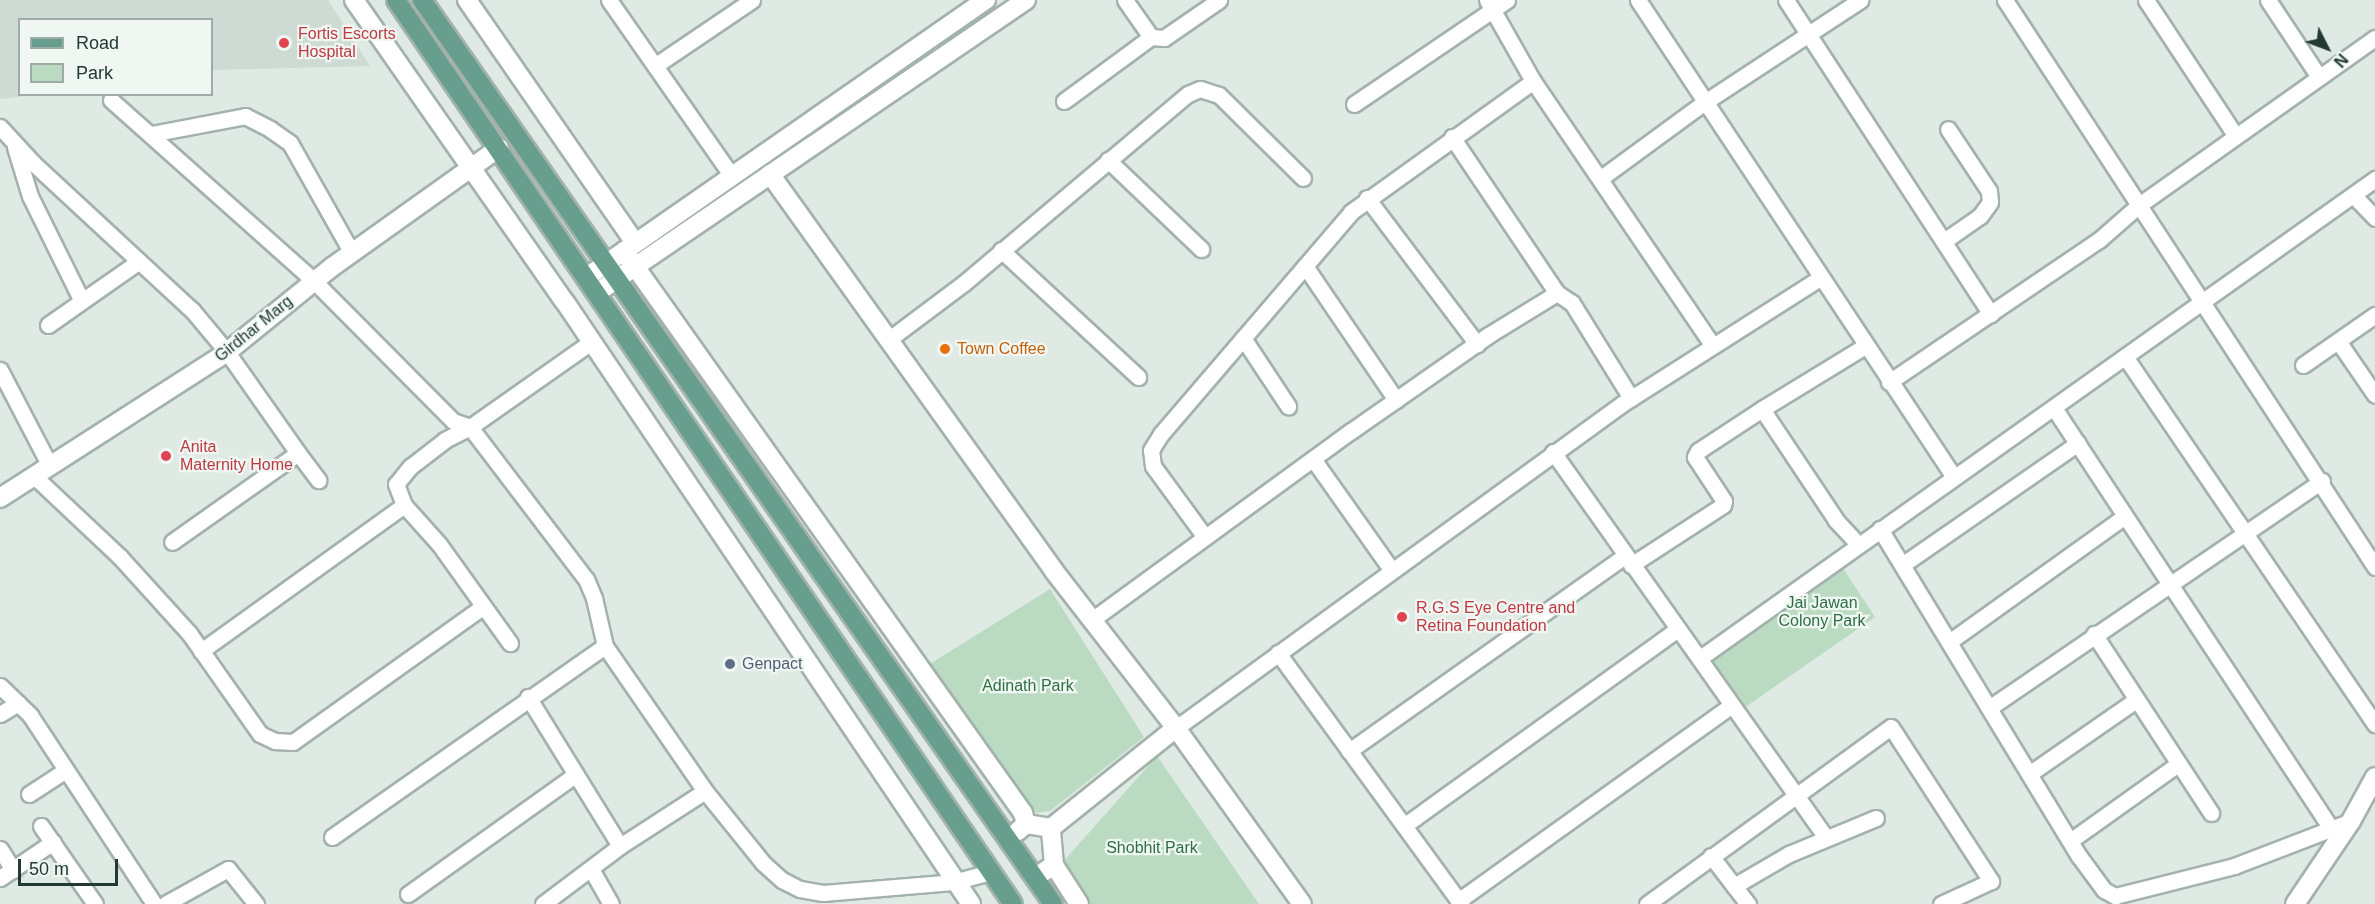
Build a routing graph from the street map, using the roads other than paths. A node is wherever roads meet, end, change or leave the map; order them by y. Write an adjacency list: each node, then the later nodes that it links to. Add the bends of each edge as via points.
1 (354, 0): 37 (street)
2 (396, 0): 35 (main road)
3 (422, 0): 53 (main road)
4 (466, 0): 48 (street)
5 (609, 0): 22 (street)
6 (752, 0): 22 (street)
7 (986, 0): 39 (street)
8 (1026, 0): 38 (street)
9 (1125, 0): 20 (street)
10 (1219, 0): 20 (street, via 1164,38)
11 (1507, 0): 18 (street)
12 (1638, 0): 27 (street)
13 (1786, 0): 19 (street)
14 (1860, 0): 19 (street)
15 (2005, 0): 45 (street)
16 (2146, 0): 32 (street)
17 (2268, 0): 23 (street)
18 (1490, 5): 24 (street); 28 (street)
19 (1809, 33): 27 (street); 47 (street)
20 (1151, 37): 26 (street)
21 (2375, 38): 23 (street)
22 (656, 65): 39 (street)
23 (2319, 77): 32 (street)
24 (1533, 81): 33 (street); 41 (street)
25 (111, 100): 31 (street)
26 (1064, 101)
27 (1705, 102): 41 (street); 57 (street)
28 (1354, 104)
29 (0, 127): 34 (street)
30 (1948, 129): 47 (street, via 1990,197 1980,216)
31 (151, 134): 51 (street, via 245,116 270,129 290,143); 59 (street)
32 (2235, 135): 45 (street)
33 (1452, 137): 44 (street); 61 (street)
34 (13, 142): 52 (street); 62 (street, via 30,196)
35 (499, 147): 37 (street, Girdhar Marg); 56 (main road)
36 (1108, 160): 40 (street, via 1188,94 1200,89 1219,95); 49 (street); 50 (street)
37 (471, 168): 51 (street, Girdhar Marg); 70 (street)
38 (770, 174): 55 (street); 68 (street)
39 (732, 176): 48 (street)
40 (1303, 178)
41 (1601, 178): 72 (street)
42 (2375, 179): 43 (street)
43 (2353, 195): 46 (street); 63 (street)
44 (1367, 198): 54 (street); 71 (street)
45 (2139, 205): 63 (street); 64 (street, via 2099,240)
46 (2375, 218)
47 (1944, 241): 64 (street)
48 (630, 247): 53 (street); 55 (street)
49 (1201, 249)
50 (1001, 250): 68 (street); 78 (street)
51 (352, 253): 59 (street, Girdhar Marg)
52 (138, 262): 62 (street); 74 (street, via 192,310)
53 (607, 263): 56 (street); 58 (main road)
54 (1305, 266): 67 (street); 82 (street)
55 (634, 267): 58 (street); 140 (street, via 1023,813)
56 (587, 277): 60 (main road)
57 (1820, 278): 72 (street); 73 (street)
58 (618, 279): 60 (street); 147 (main road)
59 (314, 281): 74 (street, Girdhar Marg); 86 (street, via 453,422)
60 (598, 292): 155 (main road)
61 (1557, 293): 71 (street); 81 (street, via 1572,303)
62 (82, 301): 66 (street)
63 (2204, 303): 75 (street); 95 (street)
64 (1991, 314): 79 (street)
65 (2375, 315): 69 (street)
66 (48, 325)
67 (1243, 339): 83 (street); 101 (street, via 1151,450 1153,466)
68 (888, 340): 110 (street)
69 (2338, 340): 76 (street); 80 (street)
70 (591, 342): 86 (street); 158 (street)
71 (1476, 344): 82 (street)
72 (1713, 346): 81 (street)
73 (1865, 346): 79 (street); 85 (street)
74 (228, 352): 89 (street); 91 (street, Girdhar Marg)
75 (2126, 358): 84 (street); 100 (street)
76 (2303, 365)
77 (0, 370): 91 (street)
78 (1138, 378)
79 (1890, 382): 93 (street)
80 (2375, 395)
81 (1631, 398): 88 (street)
82 (1396, 400): 90 (street)
83 (1288, 406)
84 (2054, 408): 87 (street); 93 (street)
85 (1762, 409): 103 (street, via 1836,520); 104 (street, via 1698,451 1695,457 1723,505)
86 (470, 427): 97 (street, via 445,440 410,467 396,484); 115 (street, via 586,579)
87 (2078, 443): 98 (street); 105 (street)
88 (1553, 452): 104 (street); 107 (street)
89 (298, 453): 94 (street); 102 (street)
90 (1313, 459): 101 (street); 107 (street)
91 (50, 466): 92 (street, Girdhar Marg)
92 (34, 476): 96 (street, Girdhar Marg); 116 (street, via 120,557)
93 (1954, 477): 99 (street)
94 (318, 480)
95 (2322, 481): 100 (street); 106 (street)
96 (0, 498)
97 (404, 505): 109 (street, via 439,544); 116 (street)
98 (2125, 516): 108 (street); 113 (street)
99 (1880, 529): 103 (street); 105 (street)
100 (2247, 532): 108 (street); 126 (street)
101 (1205, 537): 110 (street)
102 (172, 542)
103 (1858, 544): 118 (street)
104 (1627, 560): 111 (street); 128 (street)
105 (1902, 565): 113 (street)
106 (2375, 567)
107 (1392, 569): 117 (street)
108 (2170, 585): 112 (street); 143 (street)
109 (482, 608): 114 (street); 116 (street, via 293,742 275,741 260,734)
110 (1093, 619): 127 (street)
111 (1678, 629): 118 (street); 141 (street)
112 (2094, 634): 121 (street); 124 (street)
113 (1950, 642): 124 (street)
114 (510, 643)
115 (605, 646): 120 (street); 133 (street)
116 (201, 651)
117 (1278, 653): 127 (street); 128 (street)
118 (1700, 658): 123 (street)
119 (0, 686): 122 (street)
120 (528, 697): 131 (street); 145 (street)
121 (2136, 700): 129 (street); 132 (street)
122 (18, 703): 125 (street); 130 (street)
123 (1732, 705): 135 (street); 162 (street)
124 (1989, 708): 132 (street)
125 (0, 714)
126 (2375, 724)
127 (1176, 728): 144 (street); 172 (street)
128 (1349, 751): 141 (street)
129 (2178, 764): 137 (street); 148 (street)
130 (66, 770): 136 (street); 164 (street)
131 (576, 774): 150 (street); 160 (street)
132 (2029, 774): 148 (street)
133 (705, 791): 150 (street); 158 (street, via 764,863 782,880 800,889 823,893)
134 (2372, 792): 139 (street)
135 (1796, 793): 146 (street); 152 (street); 175 (street, via 1891,727 1991,881)
136 (29, 794)
137 (2211, 813)
138 (1876, 818): 146 (street)
139 (2351, 821): 143 (street); 176 (street)
140 (1026, 824): 144 (street); 147 (street)
141 (1405, 825): 162 (street)
142 (40, 826): 149 (street)
143 (2330, 827): 148 (street, via 2234,866 2115,896 2104,890)
144 (1051, 828): 153 (street)
145 (332, 837)
146 (1826, 837): 159 (street)
147 (1009, 839): 157 (main road)
148 (2070, 841)
149 (53, 842): 156 (street); 161 (street)
150 (620, 846): 154 (street)
151 (0, 849): 156 (street)
152 (1711, 856): 159 (street); 173 (street)
153 (1054, 865): 157 (street); 171 (street)
154 (591, 869): 167 (street); 168 (street)
155 (990, 872): 158 (street); 169 (main road)
156 (6, 874)
157 (1036, 877): 170 (main road)
158 (953, 882): 163 (street)
159 (1734, 886): 174 (street)
160 (408, 894)
161 (89, 902)
162 (1460, 902)
163 (970, 903)
164 (154, 904)
165 (165, 904): 166 (street, via 228,869 238,876)
166 (256, 904)
167 (543, 904)
168 (611, 904)
169 (1013, 904)
170 (1053, 904)
171 (1079, 904)
172 (1302, 904)
173 (1647, 904)
174 (1748, 904)
175 (1941, 904)
176 (2295, 904)

